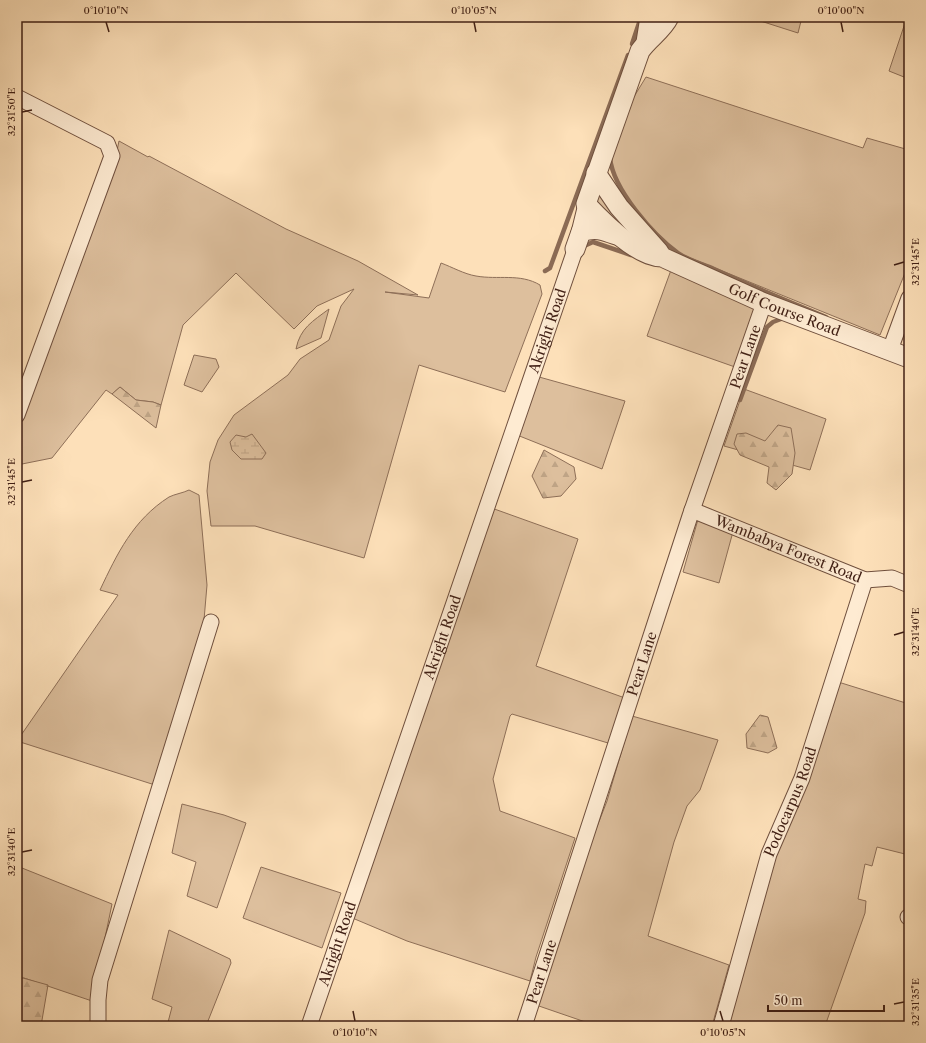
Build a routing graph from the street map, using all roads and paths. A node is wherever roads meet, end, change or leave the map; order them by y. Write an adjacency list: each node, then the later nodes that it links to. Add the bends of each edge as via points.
1 (650, 17): 3 (street)
2 (669, 17): 3 (street, via 664,27)
3 (646, 42): 5 (street, via 640,51)
4 (17, 97): 14 (street, via 107,143 112,156)
5 (596, 173): 6 (street); 9 (street, Golf Course Road, via 619,208)
6 (586, 204): 7 (street, Golf Course Road); 8 (street, Akright Road)
7 (619, 236): 8 (street, via 598,228 588,229 581,232); 9 (street, Golf Course Road, via 651,255)
8 (575, 249): 20 (street, Akright Road)
9 (662, 257): 11 (street, Golf Course Road)
10 (909, 298): 12 (street)
11 (764, 303): 12 (street, Golf Course Road); 15 (street, Pear Lane)
12 (890, 350): 13 (street, Golf Course Road)
13 (909, 358)
14 (17, 415)
15 (692, 510): 16 (street, Wambabya Forest Road); 21 (street, Pear Lane)
16 (865, 580): 17 (street, Wambabya Forest Road, via 892,578); 22 (street, Podocarpus Road, via 802,778 769,854)
17 (909, 585)
18 (211, 622): 19 (street, via 100,980)
19 (98, 1026)
20 (309, 1026)
21 (524, 1026)
22 (721, 1026)

